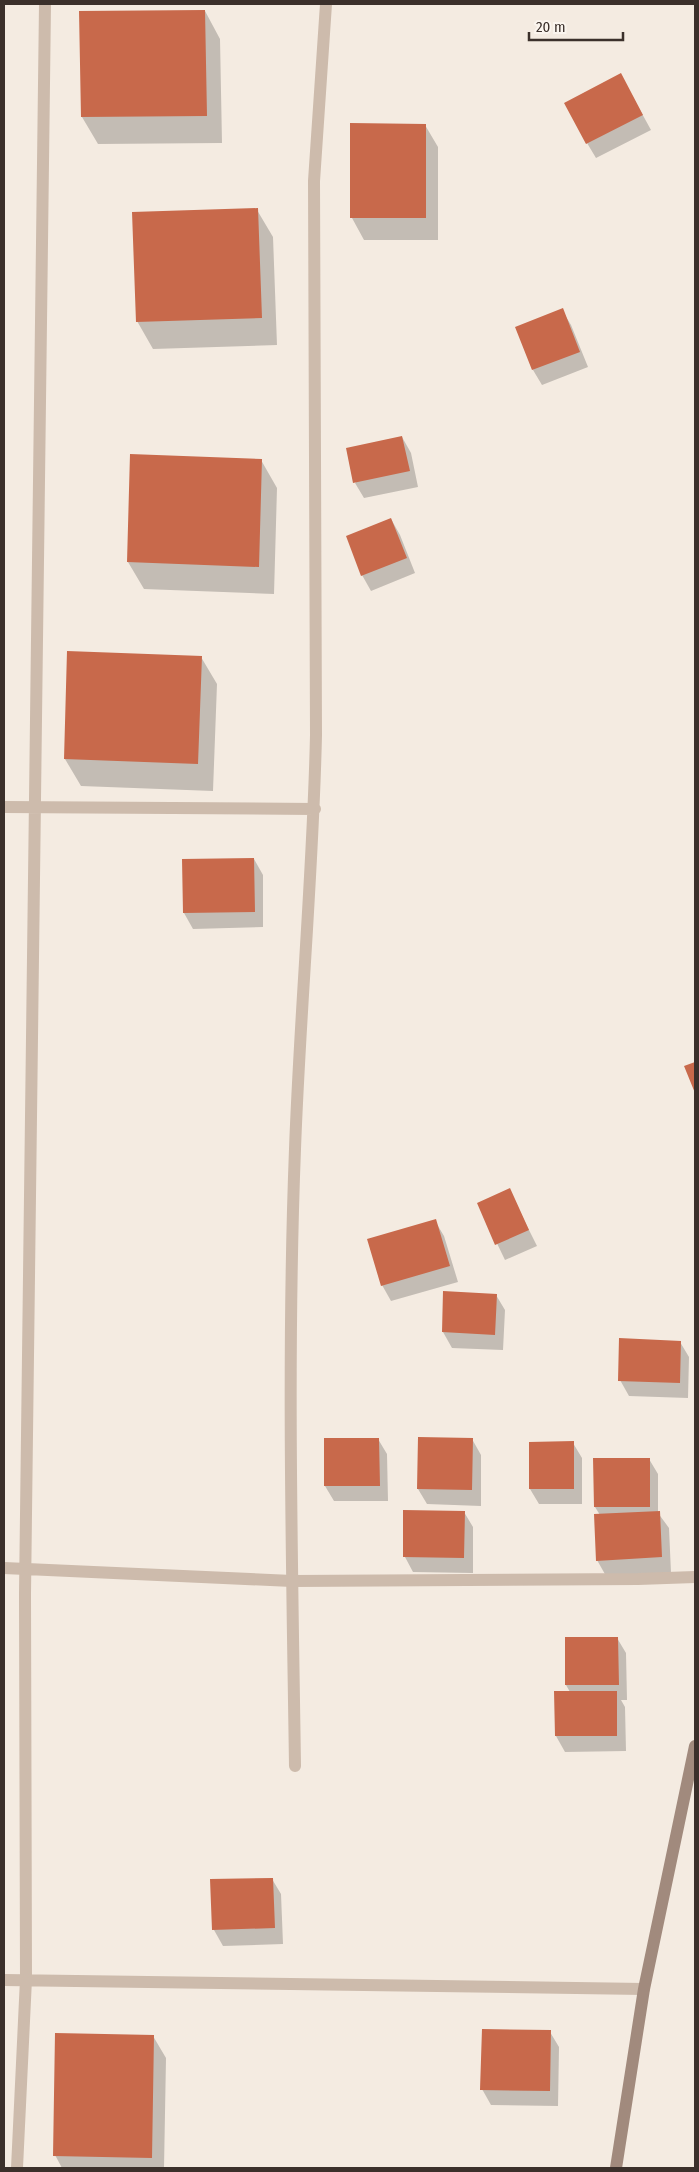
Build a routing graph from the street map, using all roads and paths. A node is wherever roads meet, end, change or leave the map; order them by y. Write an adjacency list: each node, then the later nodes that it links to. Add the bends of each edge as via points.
1 (45, 4): 4 (street)
2 (326, 4): 5 (street, via 314,181)
3 (4, 807): 4 (street)
4 (34, 809): 5 (street); 7 (street)
5 (315, 809): 9 (street, via 295,1149 290,1458)
6 (4, 1568): 7 (street)
7 (25, 1569): 9 (street); 12 (street)
8 (695, 1577): 9 (street)
9 (292, 1581): 11 (street)
10 (695, 1746): 14 (street)
11 (296, 1766)
12 (26, 1979): 13 (street); 14 (street); 15 (street)
13 (4, 1980)
14 (644, 1989): 16 (street)
15 (17, 2168)
16 (616, 2168)

